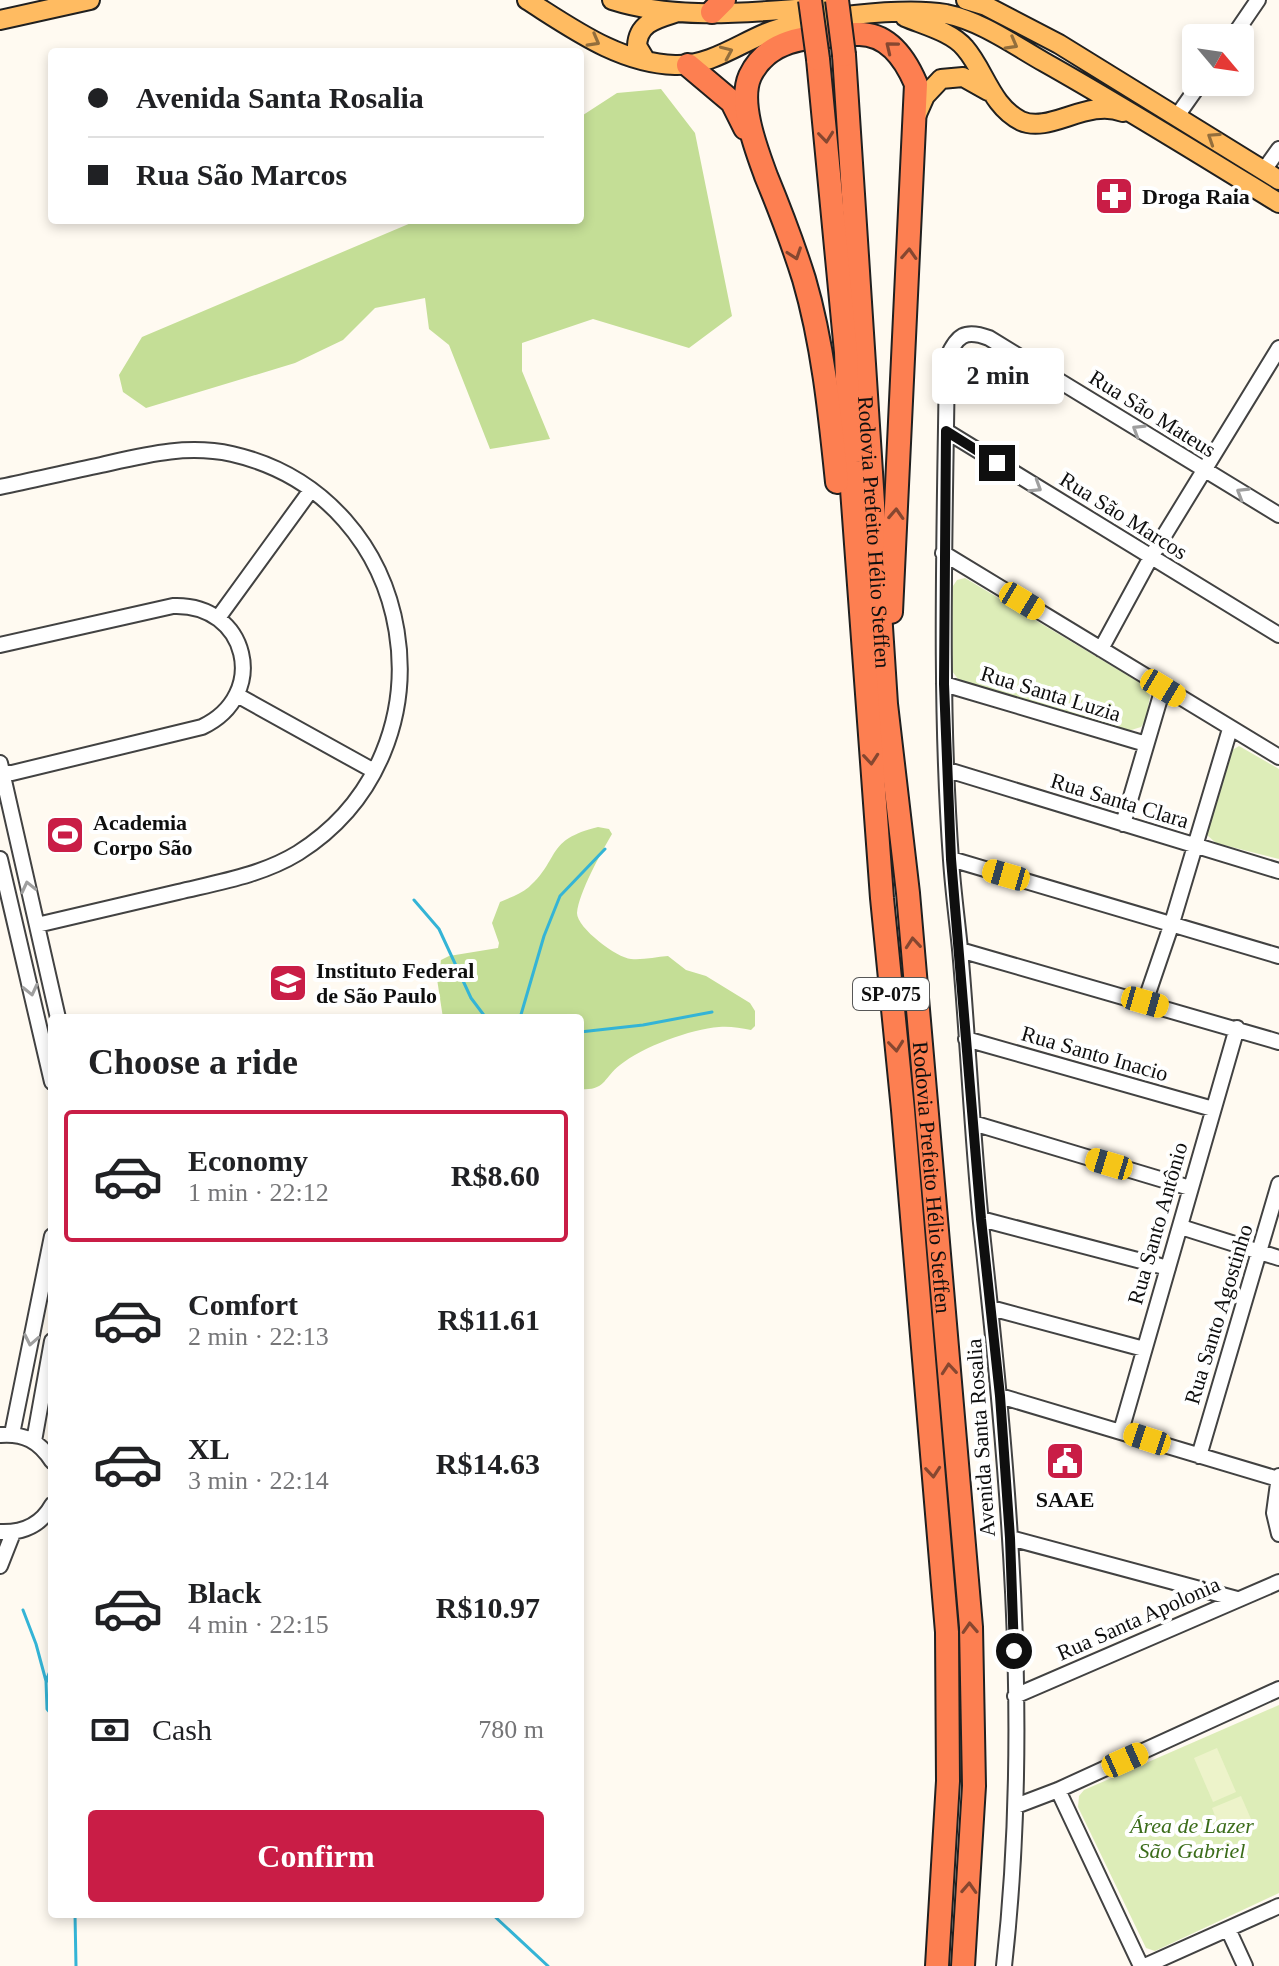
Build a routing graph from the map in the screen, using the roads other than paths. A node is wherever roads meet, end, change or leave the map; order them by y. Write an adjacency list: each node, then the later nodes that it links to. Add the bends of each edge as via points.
1 (90, 0): 12 (main road)
2 (527, 0): 15 (main road, one-way to 15, via 615,52)
3 (612, 0): 11 (main road)
4 (810, 0): 44 (highway, Rodovia Prefeito Hélio Steffen / SP-075, one-way to 44, bridge)
5 (837, 0): 44 (highway, Rodovia Prefeito Hélio Steffen / SP-075, bridge)
6 (966, 0): 8 (main road)
7 (1258, 0): 13 (street)
8 (984, 3): 14 (main road)
9 (899, 6): 10 (main road); 16 (main road, one-way to 9, via 806,20); 17 (main road, one-way to 17, via 965,20); 18 (main road, via 965,48)
10 (724, 8): 11 (main road)
11 (681, 11): 15 (main road, via 640,30 637,46)
12 (4, 21)
13 (1242, 24)
14 (1072, 53): 17 (main road); 21 (main road)
15 (646, 61): 16 (main road)
16 (688, 65): 26 (highway, via 732,102)
17 (1079, 82): 22 (main road, via 1072,105); 23 (main road)
18 (994, 94): 20 (main road, via 963,77 941,79); 22 (main road, via 1002,107 1025,123 1046,124)
19 (1191, 96): 21 (street)
20 (915, 116): 26 (highway, one-way to 26, via 916,84 900,53 887,42 862,33 790,40 765,56 747,84 748,114); 44 (highway, one-way to 20)
21 (1177, 116): 25 (main road, one-way to 21)
22 (1061, 117): 23 (main road, via 1108,108)
23 (1137, 118): 27 (main road)
24 (1279, 149): 25 (street)
25 (1271, 175)
26 (768, 181): 44 (highway, one-way to 44, via 804,281 827,392 847,586)
27 (1279, 203)
28 (961, 336): 30 (street, Avenida Santa Rosalia, via 947,358); 31 (street, Rua São Mateus, one-way to 28, via 989,338)
29 (1279, 348): 31 (street)
30 (946, 431): 35 (street, Avenida Santa Rosalia); 36 (street, Rua São Marcos, one-way to 36)
31 (1205, 471): 34 (street, Rua São Mateus, one-way to 31); 36 (street)
32 (0, 487): 33 (street, via 193,449 251,459)
33 (311, 490): 37 (street); 50 (street, via 347,523 370,555 398,628 398,701)
34 (1279, 515)
35 (943, 553): 40 (street); 41 (street, Avenida Santa Rosalia)
36 (1151, 557): 38 (street, Rua São Marcos); 40 (street)
37 (218, 618): 39 (street, via 192,606 173,606); 43 (street, via 240,648 243,667)
38 (1279, 635)
39 (0, 645)
40 (1101, 649): 42 (street)
41 (944, 684): 46 (street, Rua Santa Luzia); 49 (street, Avenida Santa Rosalia)
42 (1163, 688): 45 (street); 46 (street)
43 (237, 695): 48 (street, via 219,717 202,727); 50 (street)
44 (876, 704): 99 (highway, Rodovia Prefeito Hélio Steffen / SP-075, one-way to 99, via 947,1632 948,1781); 100 (highway, Rodovia Prefeito Hélio Steffen / SP-075, one-way to 44, via 974,1786 971,1627 918,1001)
45 (1230, 729): 47 (street); 52 (street)
46 (1146, 744): 51 (street)
47 (1279, 757)
48 (1, 770): 57 (street, one-way to 48)
49 (948, 770): 51 (street, Rua Santa Clara); 54 (street, Avenida Santa Rosalia)
50 (374, 771): 57 (street, via 329,829 275,865 248,876)
51 (1123, 824): 52 (street, Rua Santa Clara)
52 (1195, 846): 55 (street, Rua Santa Clara); 56 (street)
53 (0, 859): 65 (street, one-way to 65)
54 (951, 859): 56 (street); 58 (street, Avenida Santa Rosalia)
55 (1279, 871)
56 (1172, 923): 59 (street); 60 (street)
57 (37, 925): 61 (street)
58 (960, 950): 60 (street); 63 (street, Avenida Santa Rosalia)
59 (1279, 956)
60 (1145, 1002): 62 (street)
61 (57, 1014)
62 (1237, 1028): 64 (street); 66 (street, Rua Santo Antônio)
63 (966, 1039): 66 (street, Rua Santo Inacio); 67 (street, Avenida Santa Rosalia)
64 (1279, 1042)
65 (48, 1065)
66 (1213, 1109): 69 (street, Rua Santo Antônio)
67 (973, 1123): 69 (street); 70 (street, Avenida Santa Rosalia)
68 (1279, 1184): 72 (street, Rua Santo Agostinho)
69 (1190, 1188): 71 (street, Rua Santo Antônio)
70 (981, 1219): 75 (street); 76 (street, Avenida Santa Rosalia)
71 (1181, 1227): 72 (street); 75 (street, Rua Santo Antônio)
72 (1260, 1252): 74 (street); 84 (street, Rua Santo Agostinho)
73 (48, 1253): 81 (street, one-way to 81)
74 (1279, 1258)
75 (1168, 1268): 77 (street, Rua Santo Antônio)
76 (991, 1308): 77 (street); 79 (street, Avenida Santa Rosalia)
77 (1144, 1349): 80 (street, Rua Santo Antônio)
78 (48, 1363): 82 (street)
79 (1000, 1396): 80 (street); 89 (street, Avenida Santa Rosalia)
80 (1121, 1431): 84 (street)
81 (6, 1434): 82 (street)
82 (34, 1441): 83 (street)
83 (48, 1455)
84 (1199, 1456): 85 (street)
85 (1278, 1477): 88 (street, via 1274,1513)
86 (48, 1510): 87 (street, via 28,1529)
87 (6, 1532): 90 (street)
88 (1279, 1534)
89 (1010, 1538): 92 (street); 94 (street, Avenida Santa Rosalia)
90 (0, 1566)
91 (1279, 1582): 92 (street, Rua Santa Apolonia)
92 (1237, 1599): 94 (street, Rua Santa Apolonia)
93 (1279, 1689): 95 (street)
94 (1015, 1696): 96 (street, Avenida Santa Rosalia)
95 (1058, 1790): 96 (street); 102 (street)
96 (1016, 1806): 101 (street, Avenida Santa Rosalia)
97 (1279, 1906): 98 (street)
98 (1228, 1929): 102 (street); 103 (street)
99 (937, 1966)
100 (963, 1966)
101 (1004, 1966)
102 (1143, 1966)
103 (1245, 1966)

